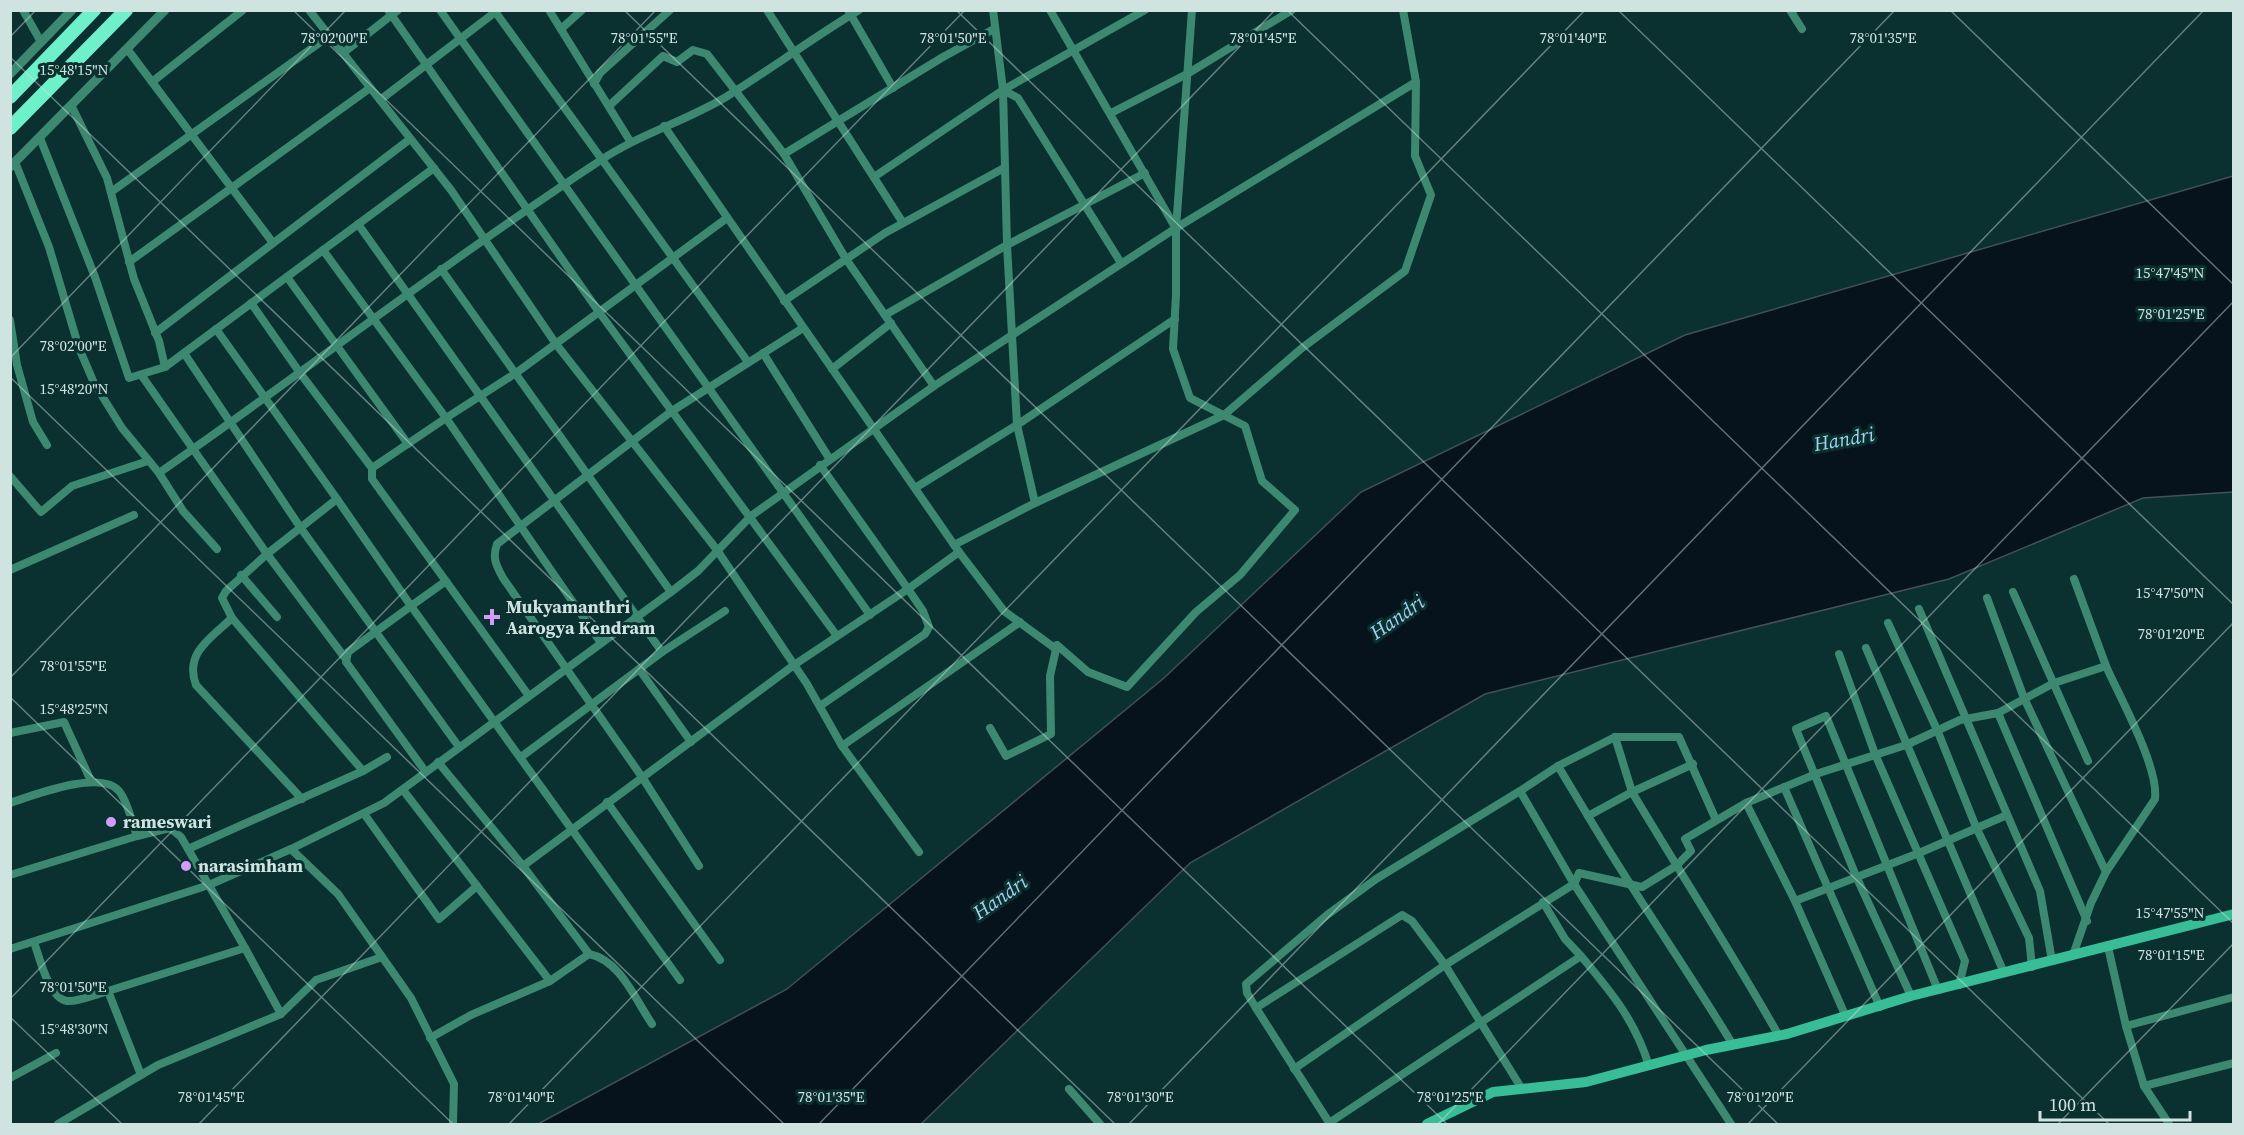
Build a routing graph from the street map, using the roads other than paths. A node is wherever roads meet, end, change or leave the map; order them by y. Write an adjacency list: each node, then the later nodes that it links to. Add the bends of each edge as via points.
1 (23, 10): 30 (street)
2 (72, 10): 30 (street)
3 (94, 10): 45 (highway)
4 (126, 10): 52 (highway)
5 (165, 10): 31 (street)
6 (243, 10): 38 (street)
7 (309, 10): 28 (street)
8 (441, 10): 29 (street)
9 (549, 10): 25 (street)
10 (582, 10): 25 (street)
11 (670, 10): 40 (street, via 600,73)
12 (767, 10): 32 (street)
13 (859, 10): 23 (street)
14 (993, 10): 26 (street)
15 (1050, 10): 33 (street)
16 (1145, 10): 24 (street)
17 (1192, 10): 37 (street)
18 (1292, 10): 37 (street)
19 (1403, 10): 39 (street)
20 (1790, 10): 27 (street)
21 (496, 11): 29 (street); 58 (street)
22 (392, 12): 34 (street); 35 (street)
23 (849, 13): 32 (street); 42 (street)
24 (1131, 14): 33 (street)
25 (561, 29): 40 (street)
26 (994, 29): 42 (street); 43 (street)
27 (1802, 29)
28 (329, 36): 34 (street); 53 (street)
29 (461, 37): 35 (street); 64 (street)
30 (41, 42): 36 (street)
31 (128, 50): 38 (street); 47 (street)
32 (795, 52): 44 (street); 50 (street)
33 (1074, 52): 43 (street); 49 (street)
34 (343, 53): 41 (street)
35 (427, 63): 46 (street); 68 (street)
36 (10, 74)
37 (1187, 74): 49 (street); 72 (street)
38 (152, 82): 53 (street)
39 (1416, 82): 72 (street); 113 (street, via 1415,156 1431,195 1405,271 1302,348)
40 (594, 84): 48 (street)
41 (370, 88): 46 (street); 65 (street)
42 (892, 88): 50 (street)
43 (1003, 90): 61 (street); 63 (street); 67 (street, via 1018,98)
44 (734, 91): 48 (street, via 707,54 693,50 677,62 663,56); 51 (street); 57 (street)
45 (10, 97)
46 (380, 100): 55 (street)
47 (71, 105): 54 (street); 66 (street)
48 (609, 106): 56 (street)
49 (1111, 113): 62 (street)
50 (840, 122): 57 (street); 63 (street)
51 (664, 126): 56 (street); 69 (street)
52 (10, 128)
53 (191, 135): 65 (street); 66 (street)
54 (40, 138): 59 (street); 107 (street, via 95,277 129,378)
55 (410, 139): 60 (street); 74 (street)
56 (630, 141): 58 (street)
57 (784, 154): 78 (street)
58 (601, 160): 64 (street); 77 (street)
59 (13, 165): 123 (street, via 49,247 94,384)
60 (434, 168): 71 (street); 73 (street)
61 (1004, 168): 70 (street); 75 (street)
62 (1145, 172): 67 (street); 72 (street)
63 (874, 177): 70 (street)
64 (566, 184): 68 (street); 83 (street)
65 (231, 188): 74 (street); 79 (street)
66 (111, 192): 79 (street)
67 (1084, 205): 75 (street); 80 (street)
68 (528, 209): 73 (street); 87 (street)
69 (727, 218): 77 (street); 85 (street)
70 (903, 223): 78 (street)
71 (358, 224): 76 (street); 84 (street)
72 (1176, 228): 80 (street); 90 (street)
73 (484, 238): 81 (street); 97 (street)
74 (273, 243): 95 (street)
75 (1007, 245): 88 (street); 96 (street)
76 (323, 250): 82 (street); 89 (street)
77 (674, 258): 83 (street); 101 (street)
78 (846, 259): 85 (street); 88 (street)
79 (129, 262): 95 (street)
80 (1121, 262): 96 (street)
81 (441, 269): 84 (street); 106 (street)
82 (287, 277): 86 (street); 98 (street)
83 (636, 285): 87 (street); 109 (street)
84 (406, 295): 89 (street); 110 (street)
85 (784, 301): 93 (street)
86 (252, 303): 94 (street); 105 (street)
87 (599, 312): 97 (street); 112 (street)
88 (885, 315): 91 (street)
89 (372, 319): 98 (street); 114 (street)
90 (1175, 319): 113 (street, via 1173,349 1190,398); 116 (street)
91 (891, 323): 104 (street); 108 (street)
92 (11, 325): 102 (street)
93 (803, 328): 100 (street); 104 (street)
94 (216, 329): 99 (street); 111 (street)
95 (155, 333): 103 (street)
96 (1013, 335): 108 (street); 116 (street)
97 (556, 344): 106 (street); 118 (street)
98 (336, 346): 105 (street); 119 (street)
99 (184, 353): 103 (street); 115 (street)
100 (763, 353): 101 (street); 122 (street)
101 (748, 362): 109 (street)
102 (14, 366): 120 (street, via 33,422)
103 (165, 367): 107 (street)
104 (832, 369): 117 (street)
105 (300, 373): 111 (street); 125 (street)
106 (516, 374): 110 (street); 127 (street)
107 (142, 376): 121 (street)
108 (934, 386): 117 (street)
109 (706, 387): 112 (street); 130 (street)
110 (480, 397): 114 (street); 132 (street)
111 (264, 398): 115 (street); 131 (street)
112 (672, 411): 118 (street); 135 (street)
113 (1224, 415): 133 (street); 164 (street, via 1245,426 1262,482 1294,510 1240,575 1196,612 1127,687 1088,672 1057,645)
114 (446, 418): 119 (street); 136 (street)
115 (231, 423): 121 (street); 137 (street)
116 (1017, 424): 129 (street); 133 (street)
117 (874, 428): 122 (street); 129 (street)
118 (633, 443): 127 (street); 140 (street)
119 (408, 444): 125 (street)
120 (47, 445)
121 (194, 449): 126 (street); 142 (street)
122 (829, 458): 124 (street)
123 (148, 461): 126 (street); 128 (street, via 72,486 41,512)
124 (820, 465): 130 (street); 147 (street)
125 (372, 468): 146 (street, via 372,478)
126 (159, 473): 139 (street, via 183,511)
127 (589, 475): 132 (street); 148 (street)
128 (10, 476)
129 (915, 488): 138 (street)
130 (783, 492): 135 (street); 154 (street)
131 (337, 499): 137 (street); 151 (street)
132 (555, 500): 136 (street); 155 (street)
133 (1035, 503): 138 (street)
134 (134, 516): 143 (street)
135 (751, 516): 140 (street); 161 (street)
136 (522, 525): 162 (street); 170 (street, via 497,544 494,563)
137 (300, 527): 142 (street); 160 (street)
138 (954, 545): 141 (street)
139 (217, 549)
140 (717, 550): 148 (street); 168 (street)
141 (959, 552): 147 (street); 158 (street, via 1004,611)
142 (267, 554): 144 (street); 167 (street)
143 (10, 570)
144 (241, 575): 156 (street); 157 (street, via 222,597)
145 (2074, 579): 169 (street)
146 (446, 581): 151 (street); 173 (street)
147 (908, 589): 154 (street); 176 (street, via 928,620 925,634)
148 (671, 592): 155 (street)
149 (2013, 592): 172 (street)
150 (1987, 598): 174 (street)
151 (411, 606): 160 (street); 179 (street)
152 (1919, 609): 178 (street)
153 (725, 611): 165 (street)
154 (870, 615): 161 (street)
155 (637, 616): 162 (street); 165 (street)
156 (277, 617)
157 (232, 618): 196 (street); 205 (street, via 194,657 191,672 196,685)
158 (1020, 622): 164 (street); 186 (street)
159 (1888, 623): 181 (street)
160 (377, 630): 167 (street); 187 (street)
161 (837, 636): 168 (street)
162 (601, 643): 170 (street)
163 (1866, 648): 185 (street)
164 (1056, 649): 180 (street, via 1050,676 1051,734 1006,756)
165 (662, 652): 171 (street)
166 (1839, 654): 188 (street)
167 (345, 658): 197 (street)
168 (794, 665): 176 (street); 184 (street)
169 (2106, 666): 172 (street); 225 (street, via 2152,768 2156,790 2156,799)
170 (565, 669): 173 (street); 175 (street)
171 (639, 669): 175 (street); 184 (street)
172 (2054, 683): 174 (street); 191 (street)
173 (529, 696): 179 (street)
174 (2024, 698): 177 (street); 225 (street)
175 (591, 705): 190 (street); 199 (street)
176 (820, 706): 186 (street)
177 (1998, 713): 178 (street); 236 (street)
178 (1968, 718): 181 (street); 209 (street)
179 (494, 721): 187 (street); 190 (street)
180 (990, 728)
181 (1938, 732): 185 (street); 213 (street)
182 (10, 733): 200 (street, via 64,722)
183 (1615, 737): 194 (street, via 1679,737); 195 (street); 204 (street)
184 (690, 742): 199 (street)
185 (1906, 745): 188 (street); 216 (street)
186 (842, 746): 219 (street)
187 (459, 747): 192 (street)
188 (1875, 754): 193 (street); 220 (street)
189 (387, 757): 196 (street)
190 (521, 757): 214 (street)
191 (2088, 761)
192 (438, 762): 197 (street); 223 (street)
193 (1845, 763): 198 (street); 198 (street, via 1826,716 1796,729); 221 (street)
194 (1693, 764): 204 (street); 212 (street)
195 (1558, 766): 203 (street); 211 (street)
196 (363, 771): 205 (street)
197 (425, 771): 202 (street)
198 (1816, 774): 201 (street); 227 (street)
199 (642, 777): 207 (street); 222 (street)
200 (91, 781): 206 (street); 215 (street, via 119,791)
201 (1784, 787): 208 (street); 232 (street)
202 (403, 790): 210 (street); 231 (street)
203 (1520, 790): 228 (street); 258 (street, via 1376,879 1285,949 1246,984)
204 (1632, 792): 211 (street); 224 (street)
205 (302, 799): 217 (street)
206 (10, 802)
207 (607, 802): 214 (street); 245 (street)
208 (1746, 803): 212 (street); 233 (street)
209 (2007, 814): 213 (street); 246 (street, via 2040,891)
210 (365, 815): 218 (street); 231 (street, via 439,919)
211 (1588, 816): 229 (street)
212 (1716, 820): 224 (street, via 1685,839 1691,850)
213 (1976, 827): 216 (street); 248 (street, via 2029,938)
214 (572, 829): 223 (street); 250 (street)
215 (137, 836): 217 (street, via 170,828); 226 (street)
216 (1947, 841): 220 (street); 249 (street)
217 (188, 849): 230 (street)
218 (291, 849): 230 (street); 244 (street, via 338,894)
219 (919, 852)
220 (1919, 853): 221 (street); 252 (street, via 1965,961)
221 (1887, 864): 227 (street); 253 (street)
222 (699, 866)
223 (523, 867): 241 (street)
224 (1676, 867): 229 (street, via 1642,887); 264 (street, via 1719,930)
225 (2106, 872): 236 (street)
226 (10, 875)
227 (1856, 876): 232 (street); 255 (street)
228 (1574, 884): 229 (street, via 1579,873); 234 (street); 268 (street)
229 (1629, 884): 266 (street)
230 (209, 885): 237 (street); 239 (street)
231 (477, 886): 251 (street)
232 (1828, 887): 233 (street); 257 (street)
233 (1795, 901): 260 (street)
234 (1543, 902): 243 (street, via 1565,939); 247 (street)
235 (2234, 914): 238 (main road)
236 (2086, 921): 242 (street)
237 (34, 942): 240 (street); 254 (street, via 48,982 60,999 67,1002)
238 (2108, 947): 242 (main road); 263 (street)
239 (245, 948): 254 (street); 259 (street)
240 (10, 949)
241 (589, 954): 251 (street); 262 (street, via 601,956 613,966)
242 (2073, 955): 246 (main road)
243 (1581, 956): 261 (street); 270 (street, via 1622,1006 1640,1036)
244 (382, 957): 259 (street, via 316,980); 265 (street, via 411,998)
245 (720, 960)
246 (2052, 962): 248 (main road)
247 (1445, 964): 258 (street, via 1412,921 1402,915); 261 (street); 271 (street)
248 (2031, 967): 249 (main road)
249 (2004, 974): 252 (main road)
250 (680, 980)
251 (550, 981): 265 (street, via 471,1015)
252 (1959, 984): 253 (main road)
253 (1938, 990): 255 (main road)
254 (108, 991): 272 (street)
255 (1911, 996): 257 (main road)
256 (2234, 997): 263 (street)
257 (1880, 1006): 260 (main road)
258 (1256, 1008): 271 (street)
259 (281, 1014): 272 (street)
260 (1846, 1017): 264 (main road)
261 (1481, 1022): 276 (street); 277 (street)
262 (652, 1024)
263 (2126, 1026): 274 (street)
264 (1779, 1036): 266 (main road)
265 (430, 1038): 279 (street, via 454,1084)
266 (1733, 1045): 268 (main road)
267 (56, 1053): 273 (street)
268 (1684, 1056): 270 (main road); 282 (street)
269 (2234, 1063): 274 (street)
270 (1649, 1065): 276 (main road, via 1586,1082)
271 (1294, 1069): 277 (street)
272 (141, 1075): 278 (street)
273 (10, 1078)
274 (2144, 1086): 283 (street)
275 (1069, 1089): 280 (street)
276 (1522, 1089): 281 (main road, via 1493,1092)
277 (1329, 1124)
278 (58, 1125)
279 (453, 1125)
280 (1100, 1125)
281 (1427, 1125)
282 (1731, 1125)
283 (2169, 1125)

